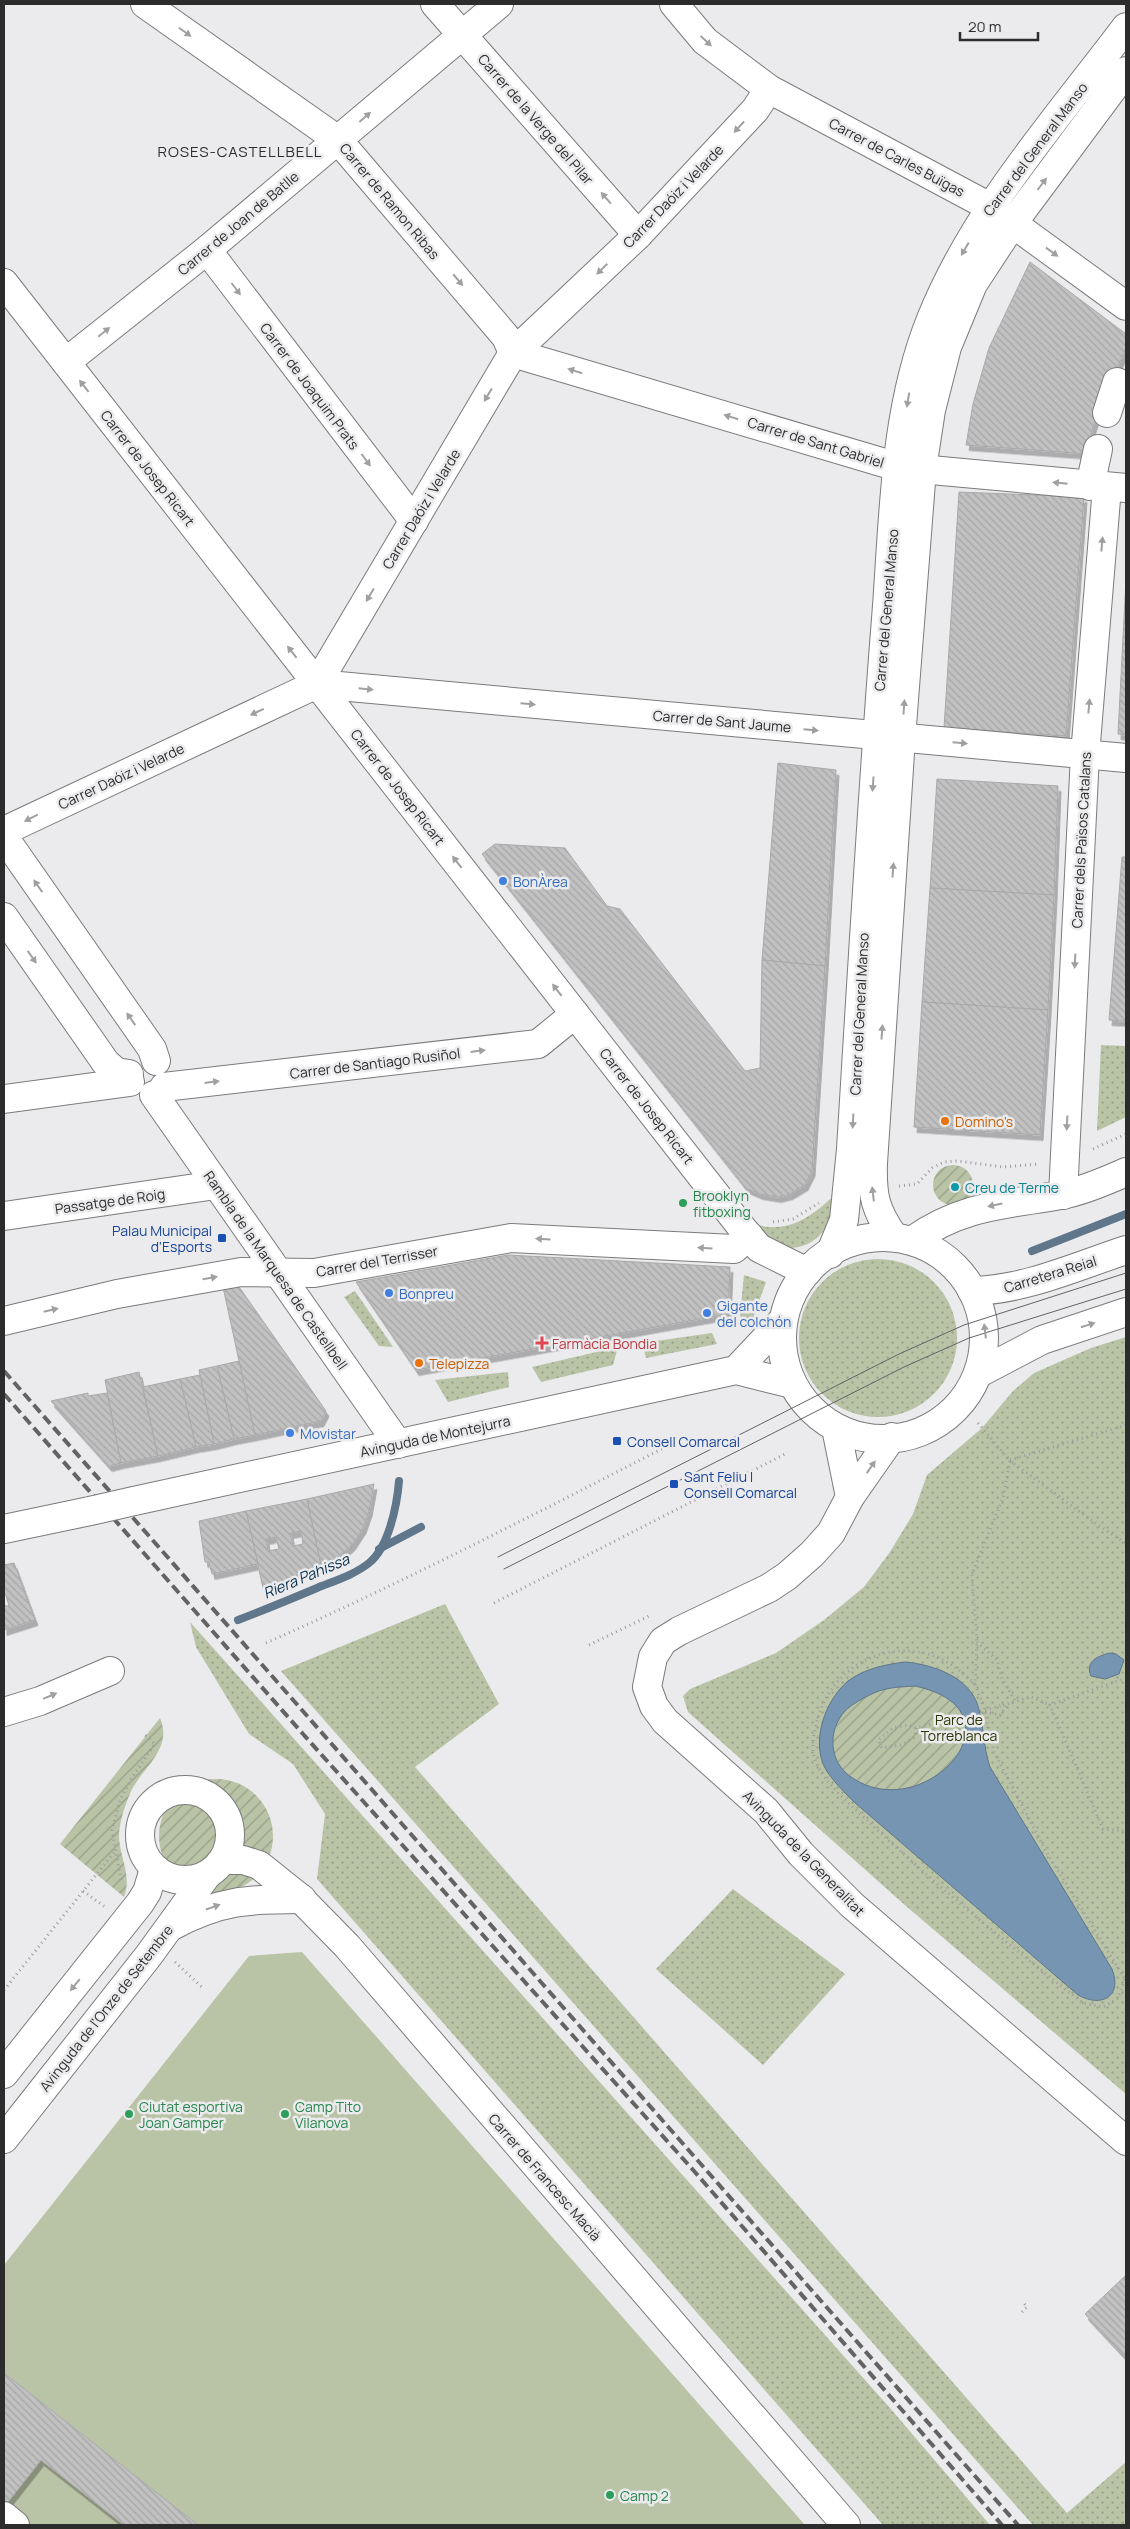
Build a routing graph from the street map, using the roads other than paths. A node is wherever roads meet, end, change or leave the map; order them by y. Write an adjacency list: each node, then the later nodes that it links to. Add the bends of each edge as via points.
1 (145, 4): 9 (street, Carrer de Ramon Ribas, one-way to 9)
2 (435, 4): 6 (street, Carrer de la Verge del Pilar)
3 (499, 4): 6 (street, Carrer de Joan de Batlle)
4 (674, 4): 8 (street, Carrer de Carles Buïgas, one-way to 8, via 704,41)
5 (1126, 27): 10 (street, Carrer del General Manso)
6 (462, 35): 9 (street, Carrer de Joan de Batlle, one-way to 6); 12 (street, Carrer de la Verge del Pilar, one-way to 6)
7 (1126, 71): 11 (street, Carrer del General Manso, one-way to 7)
8 (769, 88): 10 (street, Carrer de Carles Buïgas); 12 (street, Carrer Daóiz i Velarde, one-way to 12, via 755,110)
9 (338, 140): 13 (street, Carrer de Joan de Batlle); 16 (street, Carrer de Ramon Ribas, one-way to 16, via 506,337)
10 (990, 207): 11 (street, Carrer de Carles Buïgas); 19 (street, Carrer del General Manso, one-way to 19, via 960,258 931,320 911,384)
11 (1013, 224): 15 (street, Carrer de Carles Buïgas, one-way to 15); 19 (street, Carrer del General Manso, via 973,284 947,348 931,410)
12 (638, 234): 16 (street, Carrer Daóiz i Velarde, one-way to 16)
13 (207, 250): 17 (street, Carrer de Joan de Batlle, one-way to 13); 21 (street, Carrer de Joaquim Prats, one-way to 21)
14 (4, 283): 17 (street, Carrer de Josep Ricart)
15 (1126, 306)
16 (513, 353): 19 (street, Carrer de Sant Gabriel, one-way to 16); 21 (street, Carrer Daóiz i Velarde, one-way to 21)
17 (66, 362): 22 (street, Carrer de Josep Ricart, one-way to 17)
18 (1122, 372): 20 (street, Carrer dels Països Catalans, via 1102,433)
19 (910, 468): 20 (street, Carrer de Sant Gabriel, one-way to 19); 23 (street, Carrer del General Manso)
20 (1108, 487): 24 (street, Carrer dels Països Catalans, one-way to 20)
21 (414, 521): 22 (street, Carrer Daóiz i Velarde, one-way to 22)
22 (317, 684): 23 (street, Carrer de Sant Jaume, one-way to 23); 26 (street, Carrer Daóiz i Velarde, one-way to 26); 29 (street, Carrer de Josep Ricart, one-way to 22)
23 (889, 737): 24 (street, Carrer de Sant Jaume, one-way to 24); 39 (street, Carrer del General Manso, one-way to 23, via 881,1219 872,1190); 41 (street, Carrer del General Manso, one-way to 41, via 844,1220)
24 (1086, 755): 25 (street, Carrer de Sant Jaume); 36 (street, Carrer dels Països Catalans, one-way to 36)
25 (1126, 758)
26 (4, 831)
27 (4, 837): 30 (street, Rambla de la Marquesa de Castellbell, one-way to 27, via 152,1049)
28 (4, 917): 31 (street, one-way to 31, via 106,1063)
29 (575, 1014): 32 (street, Carrer de Santiago Rusiñol, one-way to 29, via 538,1044); 38 (street, Carrer de Josep Ricart)
30 (156, 1061): 31 (street, via 137,1062); 32 (street, Rambla de la Marquesa de Castellbell, via 166,1074)
31 (130, 1078): 32 (street, via 135,1092 140,1095); 33 (street)
32 (159, 1091): 35 (street, Rambla de la Marquesa de Castellbell)
33 (4, 1099)
34 (1126, 1172): 36 (street)
35 (216, 1185): 37 (street, Passatge de Roig); 42 (street, Rambla de la Marquesa de Castellbell)
36 (1063, 1195): 39 (street, one-way to 39, via 972,1210)
37 (4, 1216)
38 (759, 1229): 42 (street, Carrer del Terrisser, one-way to 42, via 734,1249 511,1238 314,1273); 43 (street, Carrer de Josep Ricart, via 768,1253)
39 (904, 1239): 41 (street, via 865,1240 846,1244); 44 (street, via 946,1258)
40 (1126, 1250): 44 (street, Carretera Reial, via 1040,1279 995,1291)
41 (830, 1254): 43 (street)
42 (278, 1272): 47 (street, Carrer del Terrisser, one-way to 42, via 146,1289 241,1272); 53 (street, Rambla de la Marquesa de Castellbell)
43 (807, 1272): 46 (street, via 793,1293)
44 (972, 1292): 49 (street, one-way to 44, via 986,1348 985,1329)
45 (1126, 1312): 49 (street, one-way to 45, via 1042,1340)
46 (783, 1320): 48 (street); 50 (street, via 782,1340)
47 (4, 1321)
48 (736, 1370): 50 (street, Avinguda de Montejurra); 53 (street, Avinguda de Montejurra)
49 (981, 1372): 52 (street, via 966,1399 944,1418 918,1431)
50 (792, 1384): 51 (street, via 819,1418)
51 (836, 1428): 52 (street, via 864,1436); 54 (street)
52 (892, 1437): 54 (street, Avinguda de la Generalitat, one-way to 52)
53 (398, 1444): 55 (street, Avinguda de Montejurra, bridge)
54 (850, 1497): 64 (street, Avinguda de la Generalitat, via 806,1560 770,1588 663,1641 652,1657 648,1672 647,1687 654,1706 664,1721 766,1811 801,1854 852,1905)
55 (4, 1529)
56 (110, 1671): 57 (street, one-way to 56)
57 (4, 1712)
58 (215, 1868): 59 (street, via 184,1881); 59 (street, via 230,1846 231,1830 227,1816 218,1803 191,1789 162,1795 144,1815 140,1842); 60 (street, Carrer de Francesc Macià, via 243,1860 260,1865); 61 (street, Avinguda de l'Onze de Setembre)
59 (154, 1869): 62 (street, one-way to 62, via 140,1903)
60 (302, 1900): 61 (street, one-way to 60, via 196,1913 222,1904 250,1899); 67 (street, Carrer de Francesc Macià, via 347,1946)
61 (169, 1928): 63 (street, Avinguda de l'Onze de Setembre)
62 (4, 2074)
63 (4, 2139)
64 (1126, 2141)
65 (4, 2516): 66 (street)
66 (15, 2525)
67 (846, 2525)

